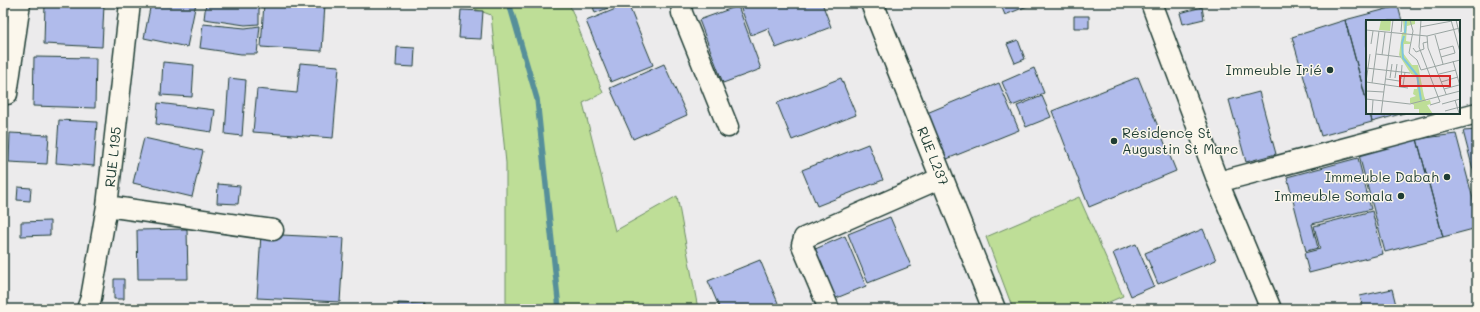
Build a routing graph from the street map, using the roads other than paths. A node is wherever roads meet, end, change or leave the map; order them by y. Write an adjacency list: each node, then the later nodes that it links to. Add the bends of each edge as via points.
1 (20, 3): 6 (street)
2 (130, 3): 11 (street, RUE L195)
3 (681, 3): 8 (street, via 682,13)
4 (872, 3): 9 (street, RUE L237)
5 (1151, 3): 10 (street)
6 (7, 94)
7 (1477, 113): 10 (street)
8 (728, 127)
9 (941, 178): 14 (street, via 804,238 802,245); 15 (street, RUE L237)
10 (1218, 182): 16 (street)
11 (107, 206): 12 (street); 13 (street, RUE L195, via 92,298)
12 (273, 230)
13 (87, 309)
14 (829, 309)
15 (994, 309)
16 (1271, 309)

